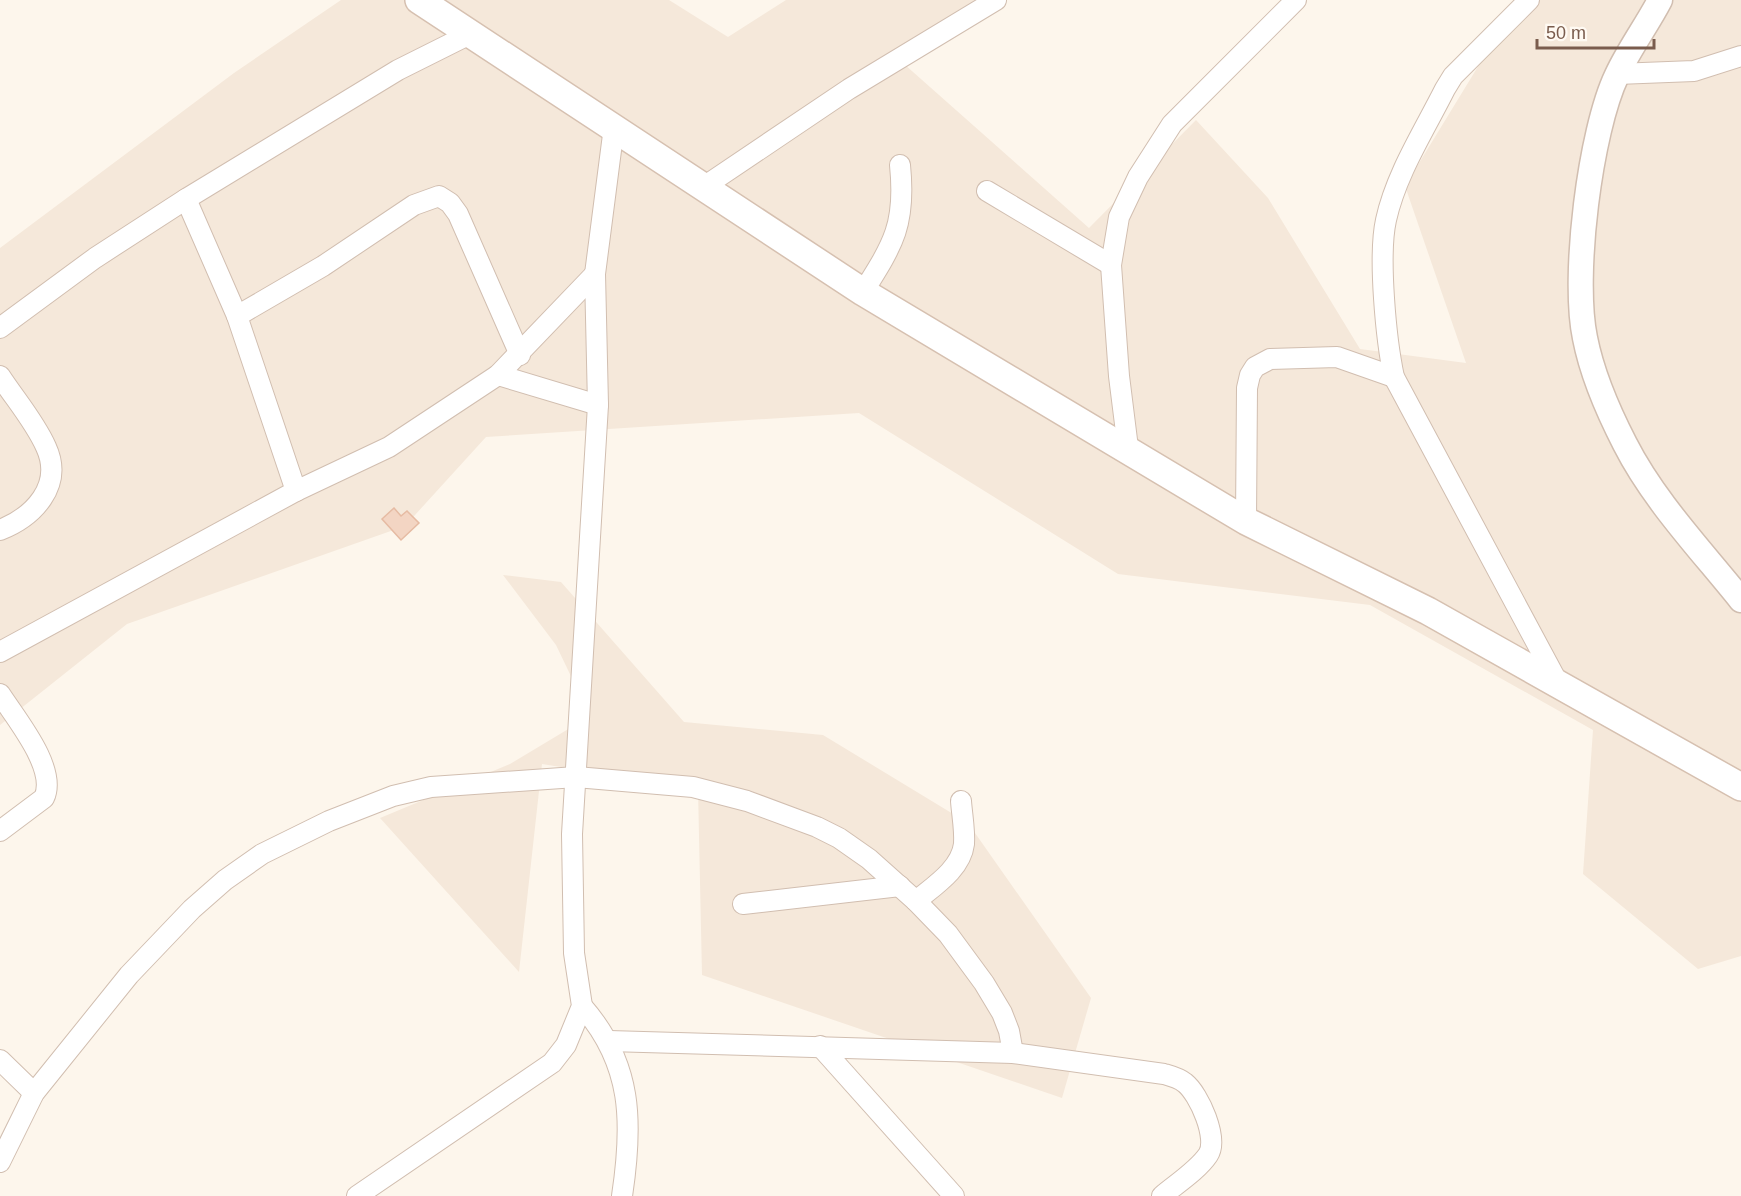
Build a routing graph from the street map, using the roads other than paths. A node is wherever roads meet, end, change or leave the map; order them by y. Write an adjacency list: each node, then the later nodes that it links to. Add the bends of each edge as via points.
1 (419, 0): 6 (main road)
2 (996, 0): 11 (street, via 849,89)
3 (1296, 0): 14 (street, via 1159,141 1119,217)
4 (1529, 0): 22 (street, via 1454,76 1395,190 1383,248)
5 (1660, 0): 8 (street)
6 (470, 34): 9 (main road); 13 (street, via 398,70)
7 (1741, 56): 8 (street, via 1694,71)
8 (1617, 74): 28 (street, via 1599,132 1588,197 1582,303 1585,339 1611,412 1644,476)
9 (614, 127): 11 (main road); 15 (street)
10 (900, 165): 16 (street, via 903,196 898,229)
11 (705, 186): 16 (main road)
12 (987, 191): 14 (street)
13 (186, 199): 17 (street); 18 (street, via 94,258)
14 (1111, 265): 24 (street)
15 (595, 274): 19 (street); 23 (street)
16 (863, 292): 24 (main road)
17 (237, 316): 19 (street, via 324,266 414,205 439,196 458,214); 25 (street)
18 (0, 328)
19 (520, 355): 20 (street)
20 (498, 375): 23 (street); 25 (street, via 389,447)
21 (0, 376): 27 (street, via 46,447 51,462 47,492 38,506 21,522)
22 (1394, 377): 26 (street, via 1330,356 1270,358 1255,367 1247,388); 30 (street)
23 (598, 405): 32 (street)
24 (1128, 448): 26 (main road)
25 (296, 491): 29 (street)
26 (1245, 520): 30 (main road, via 1428,611)
27 (0, 530)
28 (1741, 600)
29 (0, 652)
30 (1560, 688): 33 (main road)
31 (0, 694): 35 (street, via 36,750 48,780 44,798)
32 (576, 777): 36 (street, via 693,787 747,801 839,838); 39 (street, via 572,834 574,953); 44 (street, via 431,787 393,796 329,821 262,854 225,880 129,975)
33 (1741, 788)
34 (961, 801): 37 (street, via 964,844 960,858)
35 (0, 831)
36 (900, 886): 37 (street); 38 (street)
37 (916, 901): 42 (street, via 948,934 984,983 1010,1031)
38 (743, 904)
39 (582, 1006): 40 (street); 46 (street, via 566,1045 552,1063)
40 (609, 1041): 41 (street); 47 (street, via 624,1081 627,1102)
41 (820, 1046): 42 (street); 48 (street)
42 (1013, 1053): 49 (street, via 1164,1074 1185,1082 1205,1117 1211,1150)
43 (0, 1060): 44 (street)
44 (34, 1093): 45 (street)
45 (0, 1162)
46 (357, 1196)
47 (622, 1196)
48 (954, 1196)
49 (1162, 1196)

